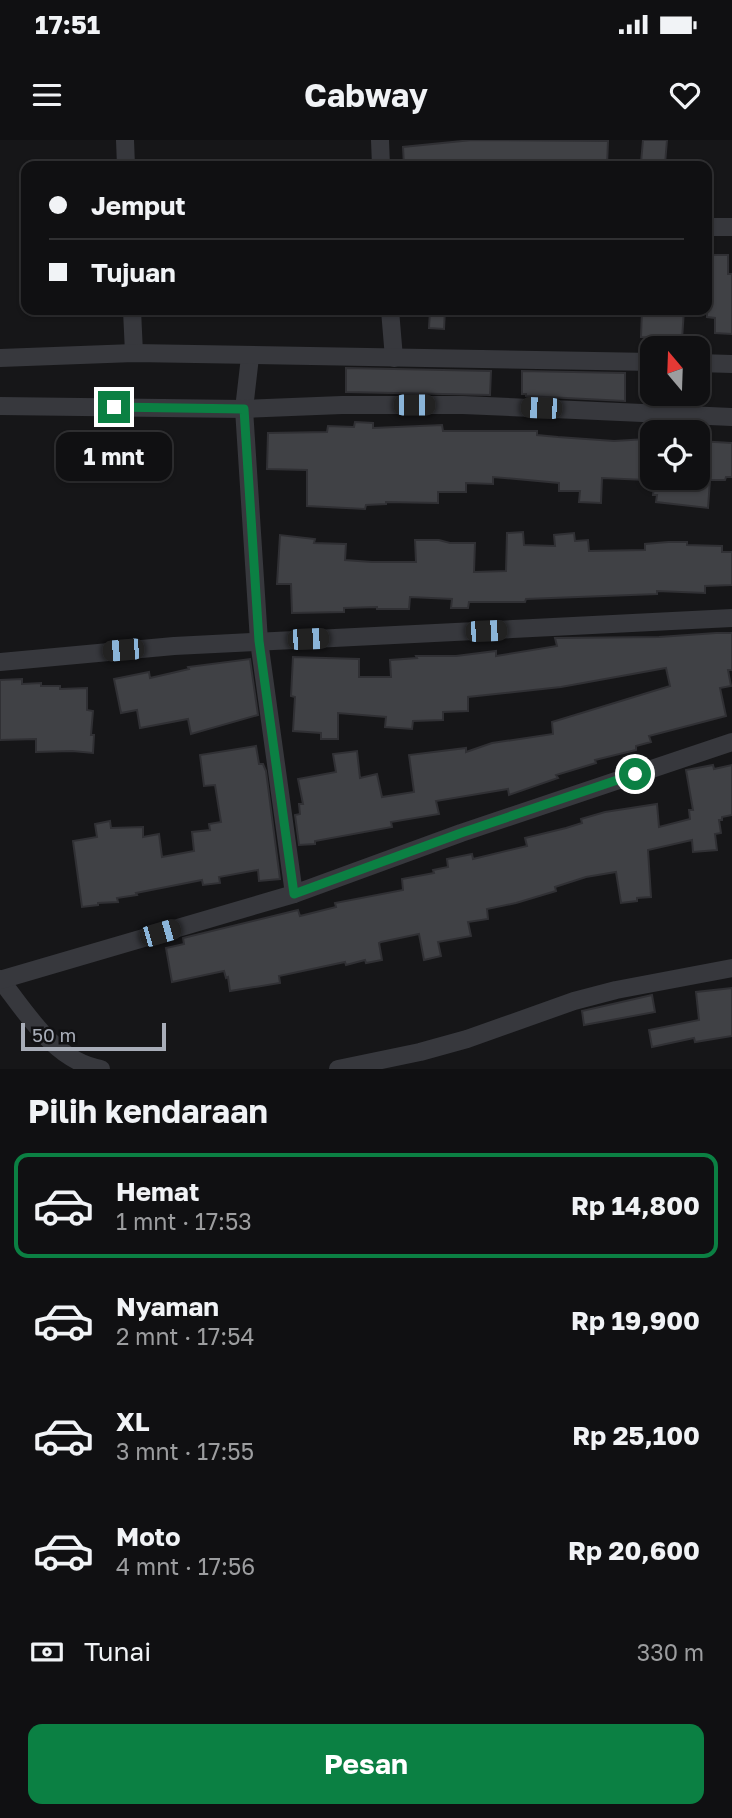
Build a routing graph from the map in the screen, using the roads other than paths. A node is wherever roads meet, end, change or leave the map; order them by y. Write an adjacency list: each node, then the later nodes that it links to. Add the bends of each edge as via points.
1 (125, 140): 3 (street)
2 (380, 140): 4 (street)
3 (126, 161)
4 (381, 161)
5 (712, 227): 6 (street)
6 (732, 228)
7 (132, 315): 9 (street)
8 (390, 315): 12 (street)
9 (134, 353): 10 (street); 11 (street)
10 (250, 357): 12 (street); 17 (street)
11 (0, 358)
12 (394, 358): 13 (street)
13 (640, 362)
14 (710, 363): 15 (street)
15 (732, 364)
16 (0, 406): 17 (street)
17 (244, 409): 18 (street, via 463,405); 20 (street)
18 (732, 417)
19 (732, 618): 20 (street)
20 (259, 641): 21 (street); 23 (street)
21 (0, 662)
22 (732, 742): 23 (street)
23 (294, 894): 25 (street)
24 (732, 968): 27 (street, via 616,990 467,1039)
25 (0, 980): 26 (street, via 61,1051)
26 (101, 1069)
27 (338, 1069)

